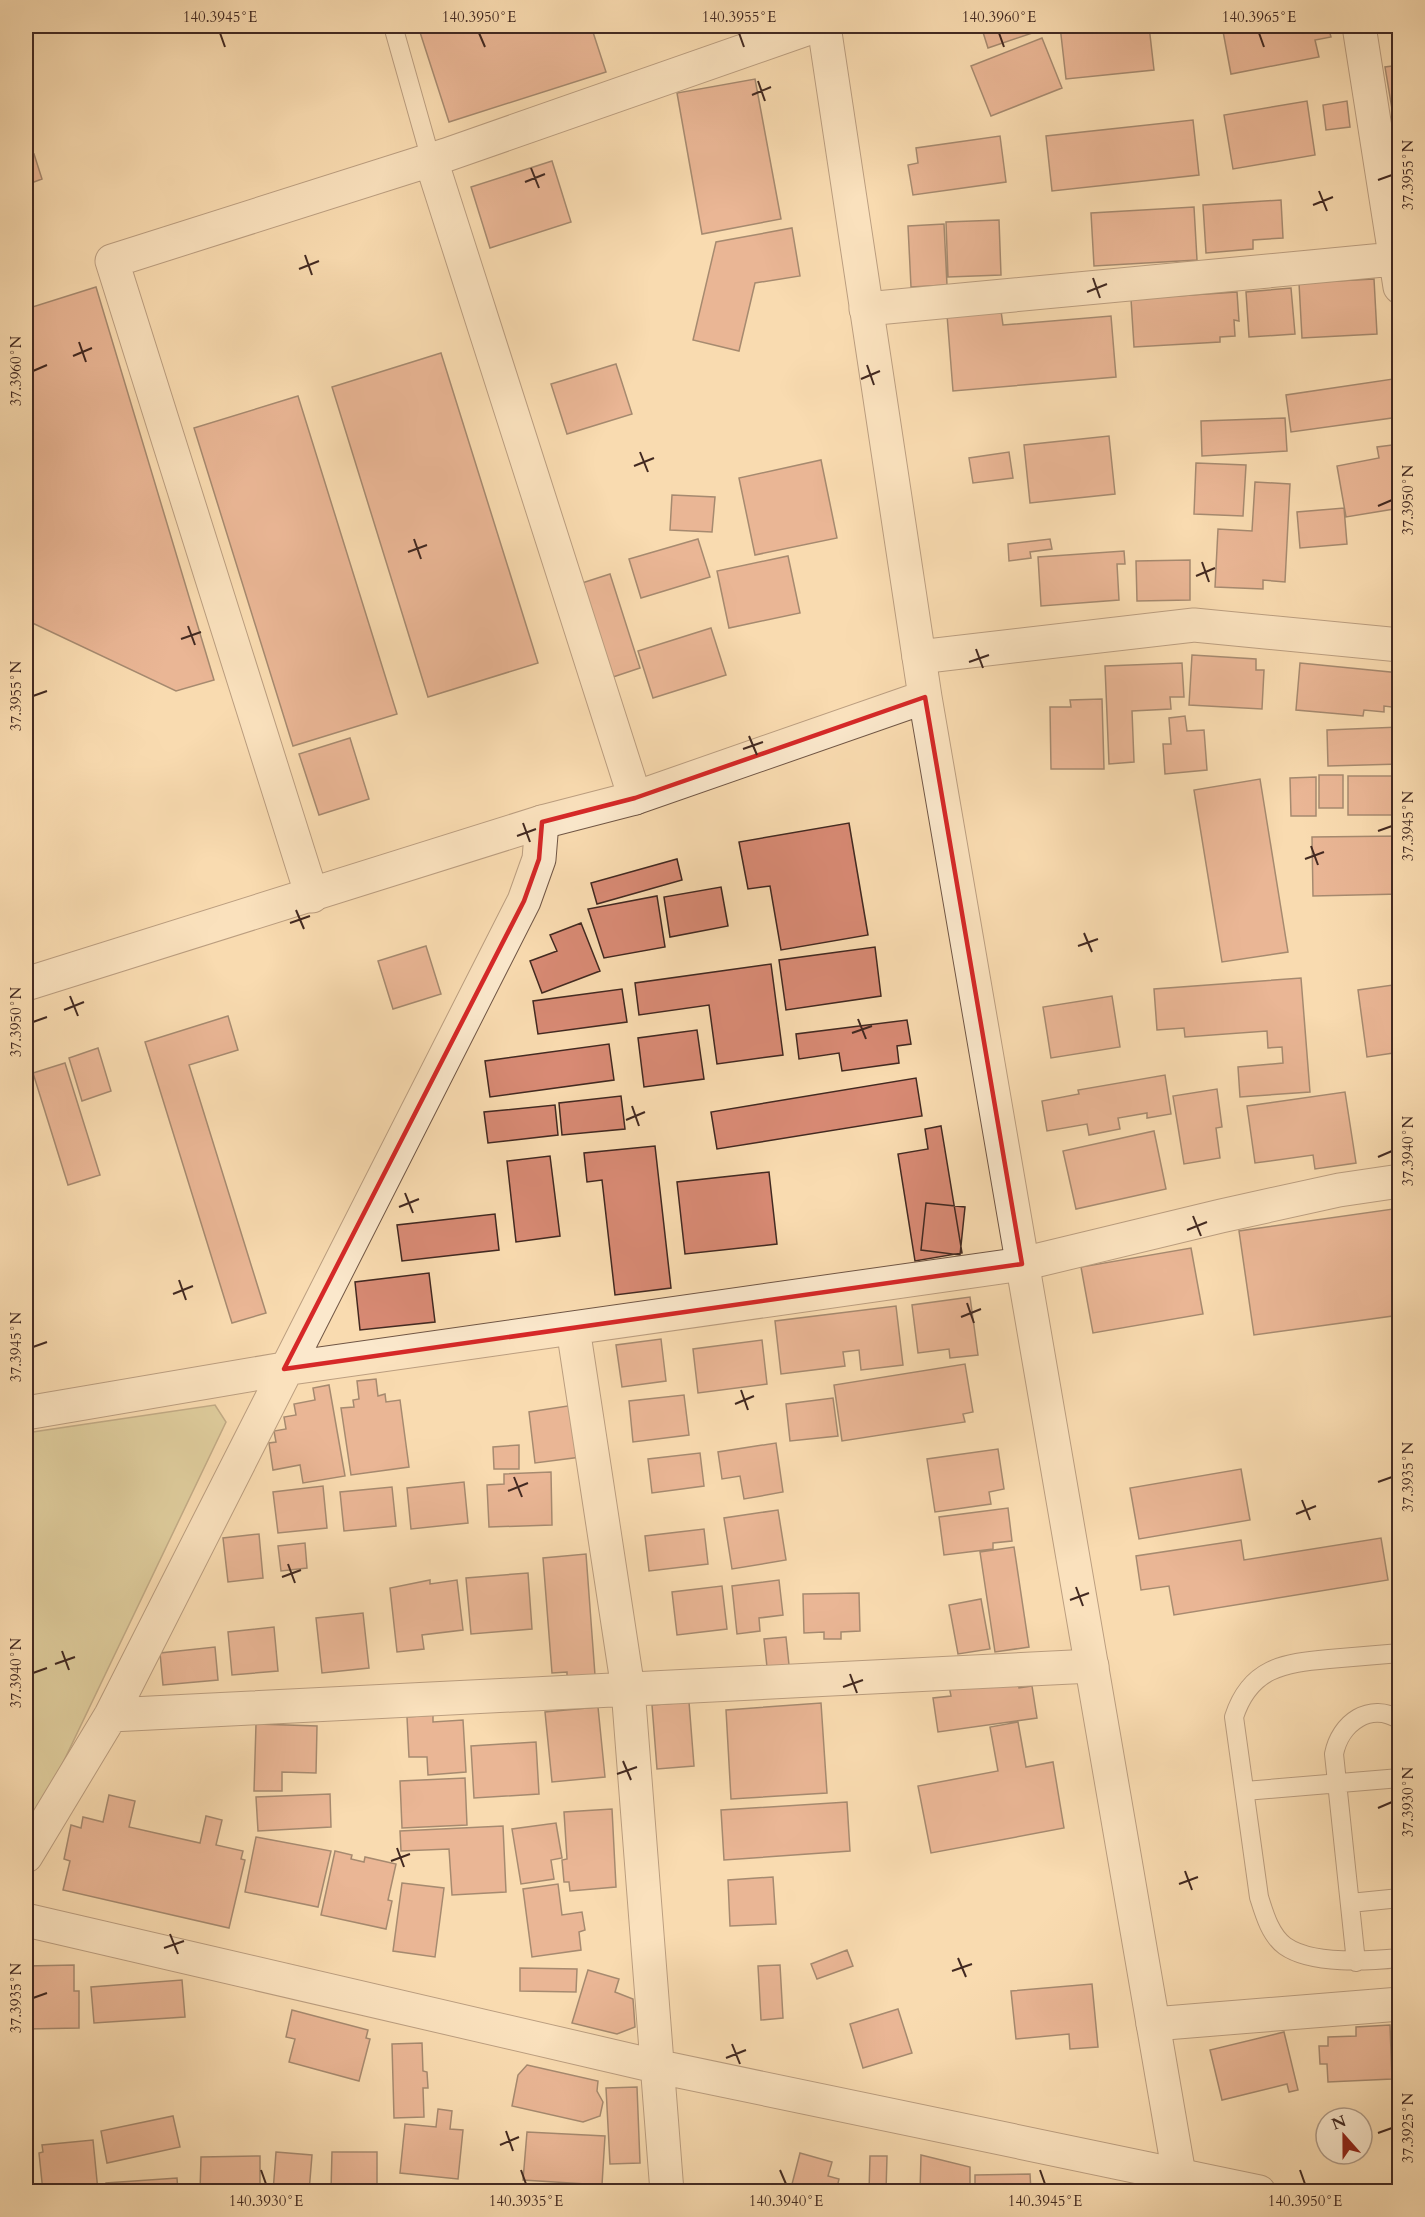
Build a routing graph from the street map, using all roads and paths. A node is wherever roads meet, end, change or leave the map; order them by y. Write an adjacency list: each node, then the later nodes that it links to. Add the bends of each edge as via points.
1 (393, 26): 5 (lane)
2 (815, 26): 5 (street)
3 (824, 26): 7 (street)
4 (1359, 26): 6 (street)
5 (431, 160): 11 (street); 13 (street, via 112,261)
6 (1397, 273): 7 (street)
7 (867, 309): 9 (street)
8 (1400, 645): 9 (street, via 1194,625)
9 (919, 657): 10 (street)
10 (925, 697): 11 (street); 16 (street)
11 (635, 798): 12 (street)
12 (542, 822): 13 (street); 18 (street, via 539,859 524,901)
13 (312, 896): 14 (street)
14 (26, 984)
15 (1400, 1181): 16 (street, via 1318,1194)
16 (1022, 1264): 17 (street); 21 (street)
17 (573, 1328): 18 (street); 22 (street)
18 (284, 1369): 19 (street); 23 (street)
19 (26, 1413)
20 (1400, 1653): 27 (lane, via 1297,1662 1282,1665 1254,1681 1245,1691 1234,1717)
21 (1092, 1665): 22 (street); 35 (street)
22 (628, 1689): 23 (street); 36 (street)
23 (111, 1715): 28 (street)
24 (1400, 1720): 26 (lane, via 1382,1712 1369,1713 1341,1732 1334,1754)
25 (1400, 1779): 26 (lane)
26 (1339, 1784): 27 (lane); 30 (lane)
27 (1245, 1791): 33 (lane, via 1259,1897 1268,1923 1285,1946 1328,1959)
28 (26, 1856)
29 (1400, 1898): 30 (lane)
30 (1350, 1903): 33 (lane)
31 (26, 1920): 36 (street)
32 (1400, 1958): 33 (lane)
33 (1356, 1962)
34 (1400, 2004): 35 (street)
35 (1153, 2024): 37 (street)
36 (656, 2066): 37 (street); 38 (street)
37 (1180, 2183): 39 (street)
38 (667, 2192)
39 (1259, 2192)

